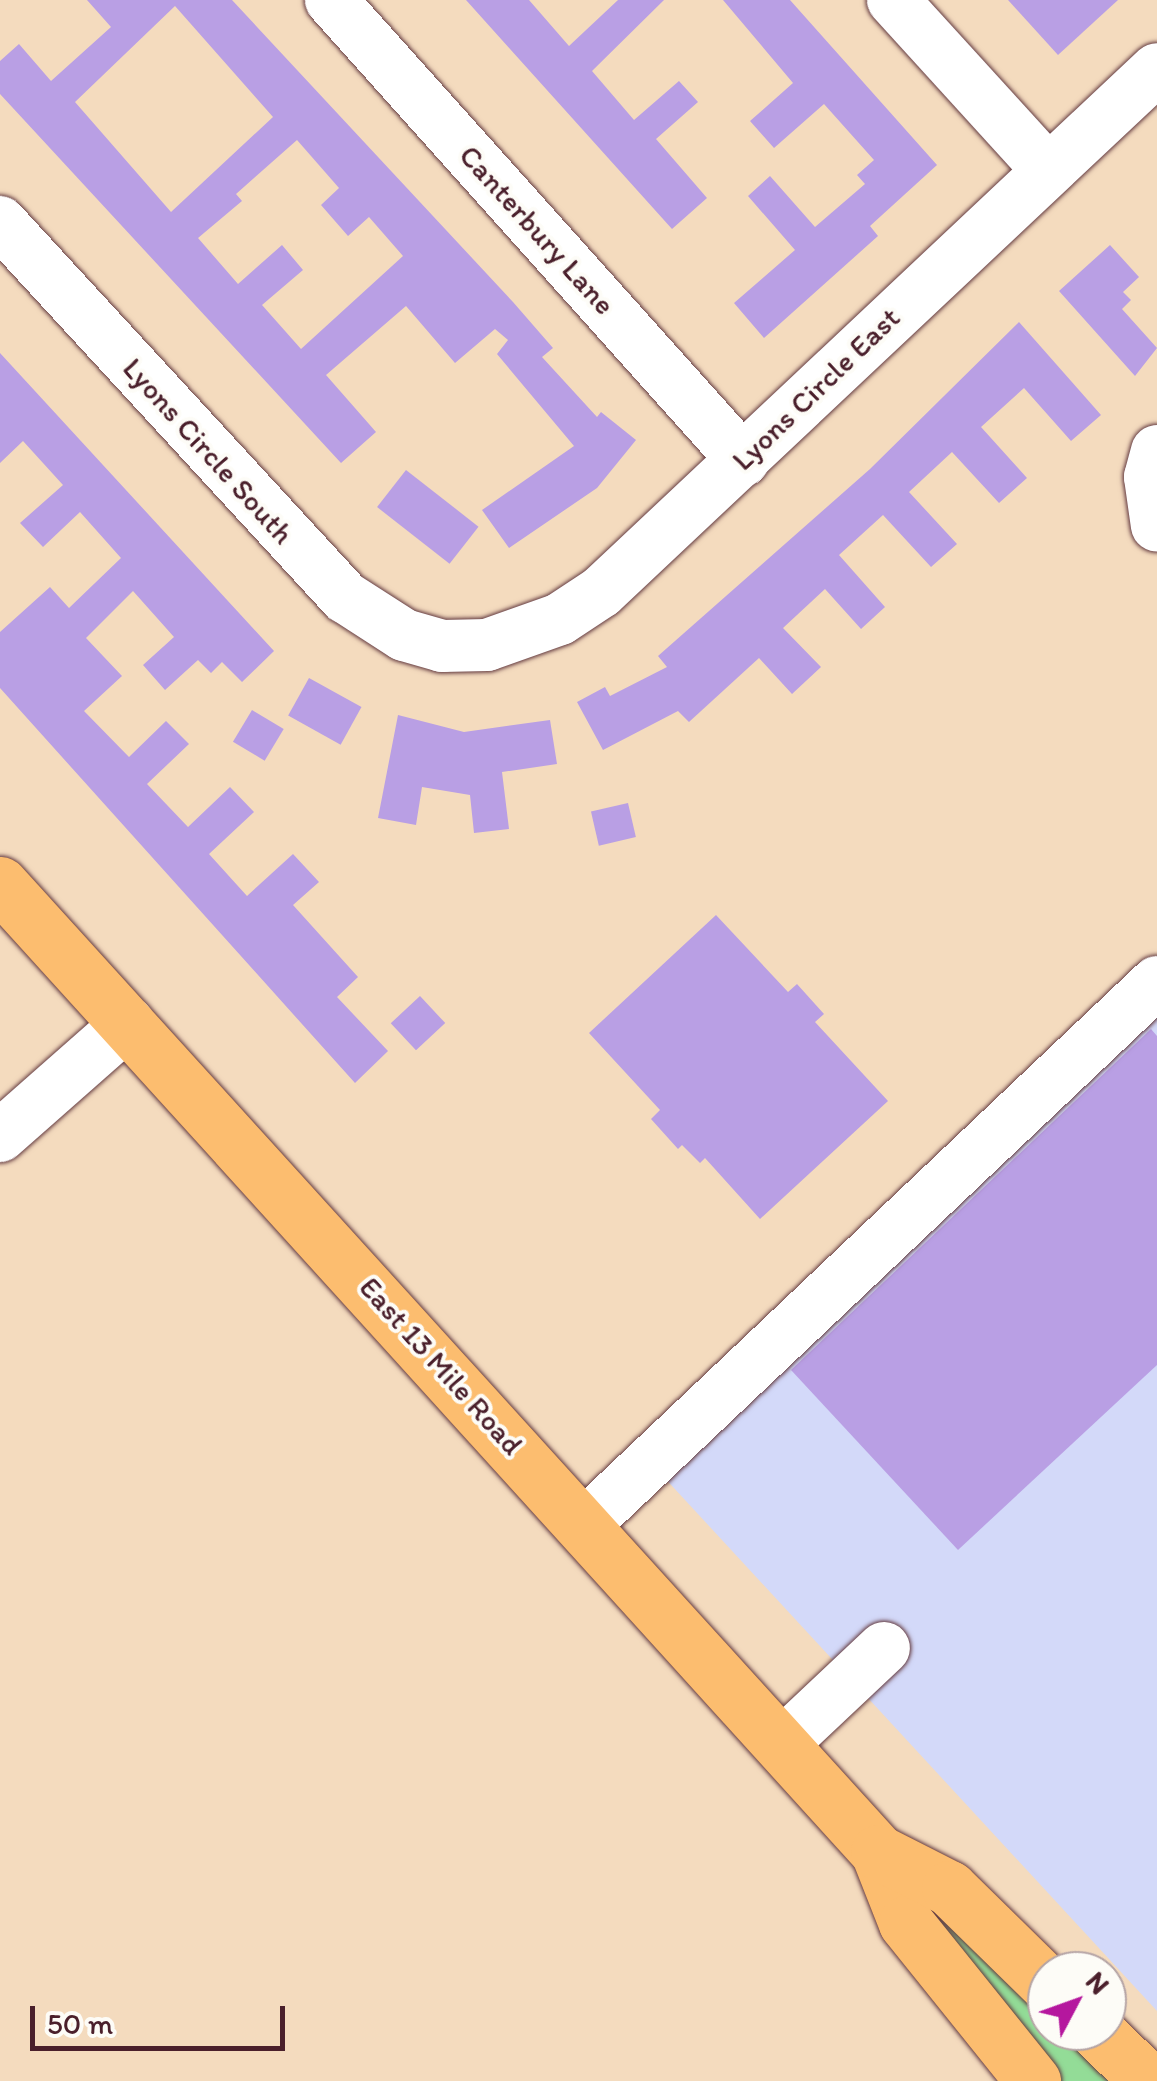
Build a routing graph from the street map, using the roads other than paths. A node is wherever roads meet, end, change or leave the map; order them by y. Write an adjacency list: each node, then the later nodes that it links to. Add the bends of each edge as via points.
1 (332, 0): 7 (street, Canterbury Lane)
2 (893, 0): 4 (street)
3 (1157, 69): 4 (street, Lyons Circle East)
4 (1047, 169): 7 (street, Lyons Circle East)
5 (0, 222): 9 (street, Lyons Circle South, via 321,576 404,635)
6 (1157, 451): 8 (street, via 1150,476)
7 (742, 460): 9 (street, Lyons Circle East, via 601,592 560,620 487,646)
8 (1157, 526)
9 (442, 646)
10 (0, 884): 12 (main road, East 13 Mile Road)
11 (1157, 982): 14 (street)
12 (128, 1022): 13 (street); 14 (main road, East 13 Mile Road)
13 (0, 1136)
14 (585, 1524): 16 (main road, East 13 Mile Road)
15 (884, 1648): 16 (street)
16 (782, 1744): 17 (main road, East 13 Mile Road)
17 (878, 1852): 18 (main road, East 13 Mile Road, via 949,1888); 20 (main road, East 13 Mile Road, via 906,1923)
18 (1027, 1964)
19 (1117, 2051): 21 (main road)
20 (1033, 2081)
21 (1148, 2081)

